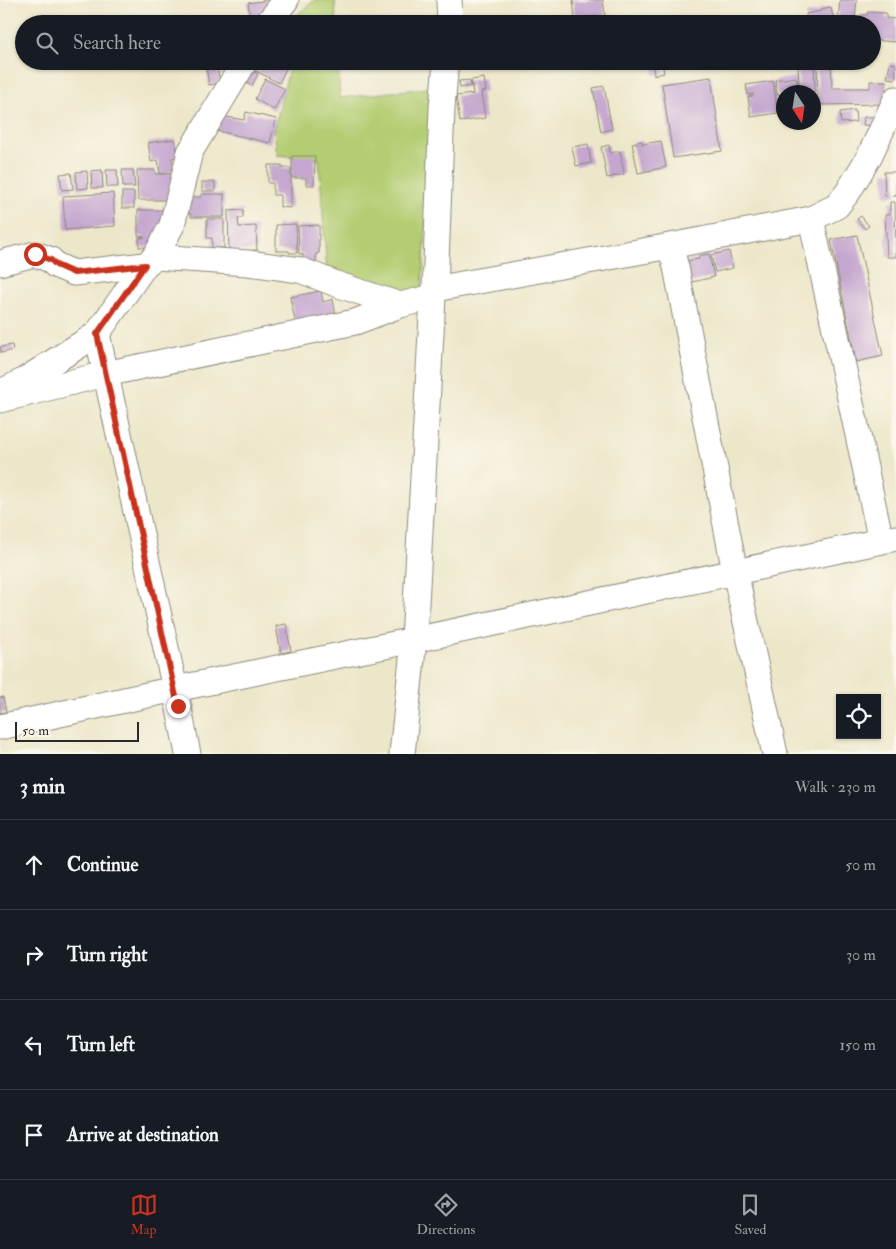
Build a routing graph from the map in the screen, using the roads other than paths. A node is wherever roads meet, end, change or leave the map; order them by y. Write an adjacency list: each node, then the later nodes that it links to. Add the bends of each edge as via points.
1 (286, 0): 3 (street)
2 (449, 0): 4 (street)
3 (274, 15)
4 (450, 15)
5 (240, 70): 10 (street, via 190,152 172,225)
6 (445, 70): 12 (street)
7 (896, 99): 8 (street, via 869,157 848,192 837,206)
8 (811, 219): 9 (street); 18 (street)
9 (670, 246): 12 (street); 19 (street)
10 (150, 261): 11 (street, via 74,273 35,254); 13 (street, via 248,262 300,270); 14 (street)
11 (0, 263)
12 (434, 293): 13 (street); 20 (street)
13 (400, 305): 15 (street, via 355,322)
14 (97, 334): 15 (street); 16 (street)
15 (105, 374): 17 (street); 21 (street)
16 (0, 392)
17 (0, 400)
18 (888, 539): 19 (street)
19 (735, 572): 20 (street); 25 (street)
20 (414, 640): 21 (street); 24 (street)
21 (175, 689): 22 (street); 23 (street)
22 (0, 727)
23 (188, 754)
24 (402, 754)
25 (775, 754)

